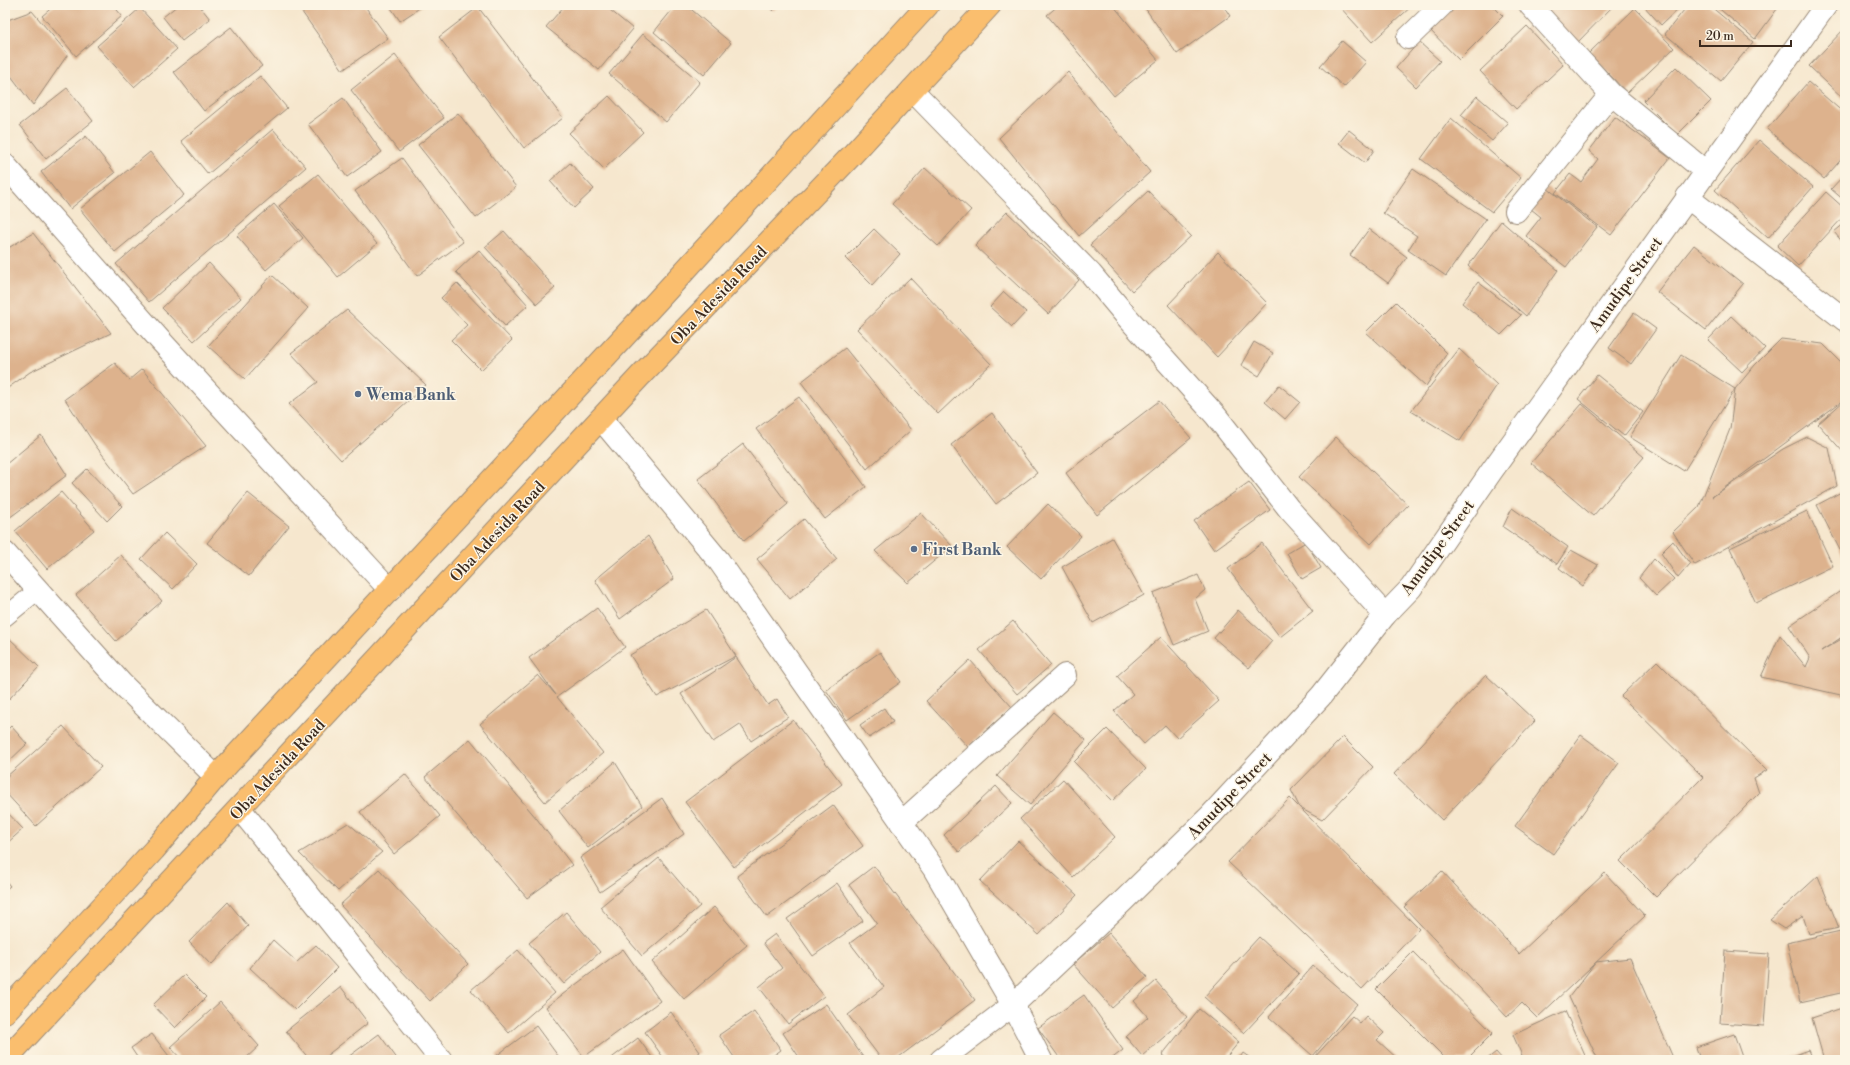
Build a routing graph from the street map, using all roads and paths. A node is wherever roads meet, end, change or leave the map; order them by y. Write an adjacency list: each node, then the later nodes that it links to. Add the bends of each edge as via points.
1 (928, 5): 17 (main road)
2 (990, 5): 7 (main road, Oba Adesida Road)
3 (1442, 5): 6 (street)
4 (1530, 5): 8 (street)
5 (1826, 5): 10 (street, Amudipe Street)
6 (1408, 38)
7 (912, 90): 14 (main road, Oba Adesida Road); 18 (street, via 1091,274 1216,416 1289,509)
8 (1611, 94): 10 (street); 12 (street)
9 (5, 165): 17 (street, via 170,352)
10 (1706, 172): 11 (street, Amudipe Street)
11 (1688, 198): 13 (street); 18 (street, Amudipe Street, via 1490,472 1411,588)
12 (1516, 211)
13 (1845, 320)
14 (601, 419): 22 (main road, Oba Adesida Road); 23 (street, via 719,561)
15 (5, 552): 16 (street)
16 (38, 590): 19 (lane); 21 (street, via 121,683)
17 (390, 590): 21 (main road)
18 (1385, 615): 24 (street, Amudipe Street, via 1321,696 1210,816)
19 (5, 617)
20 (1065, 675): 23 (street)
21 (216, 777): 25 (main road, via 154,850)
22 (240, 809): 26 (main road, Oba Adesida Road); 27 (street)
23 (901, 822): 24 (street, via 934,869)
24 (1013, 1006): 28 (street, Amudipe Street); 29 (street)
25 (5, 1012)
26 (5, 1060)
27 (441, 1060)
28 (941, 1060)
29 (1041, 1060)

